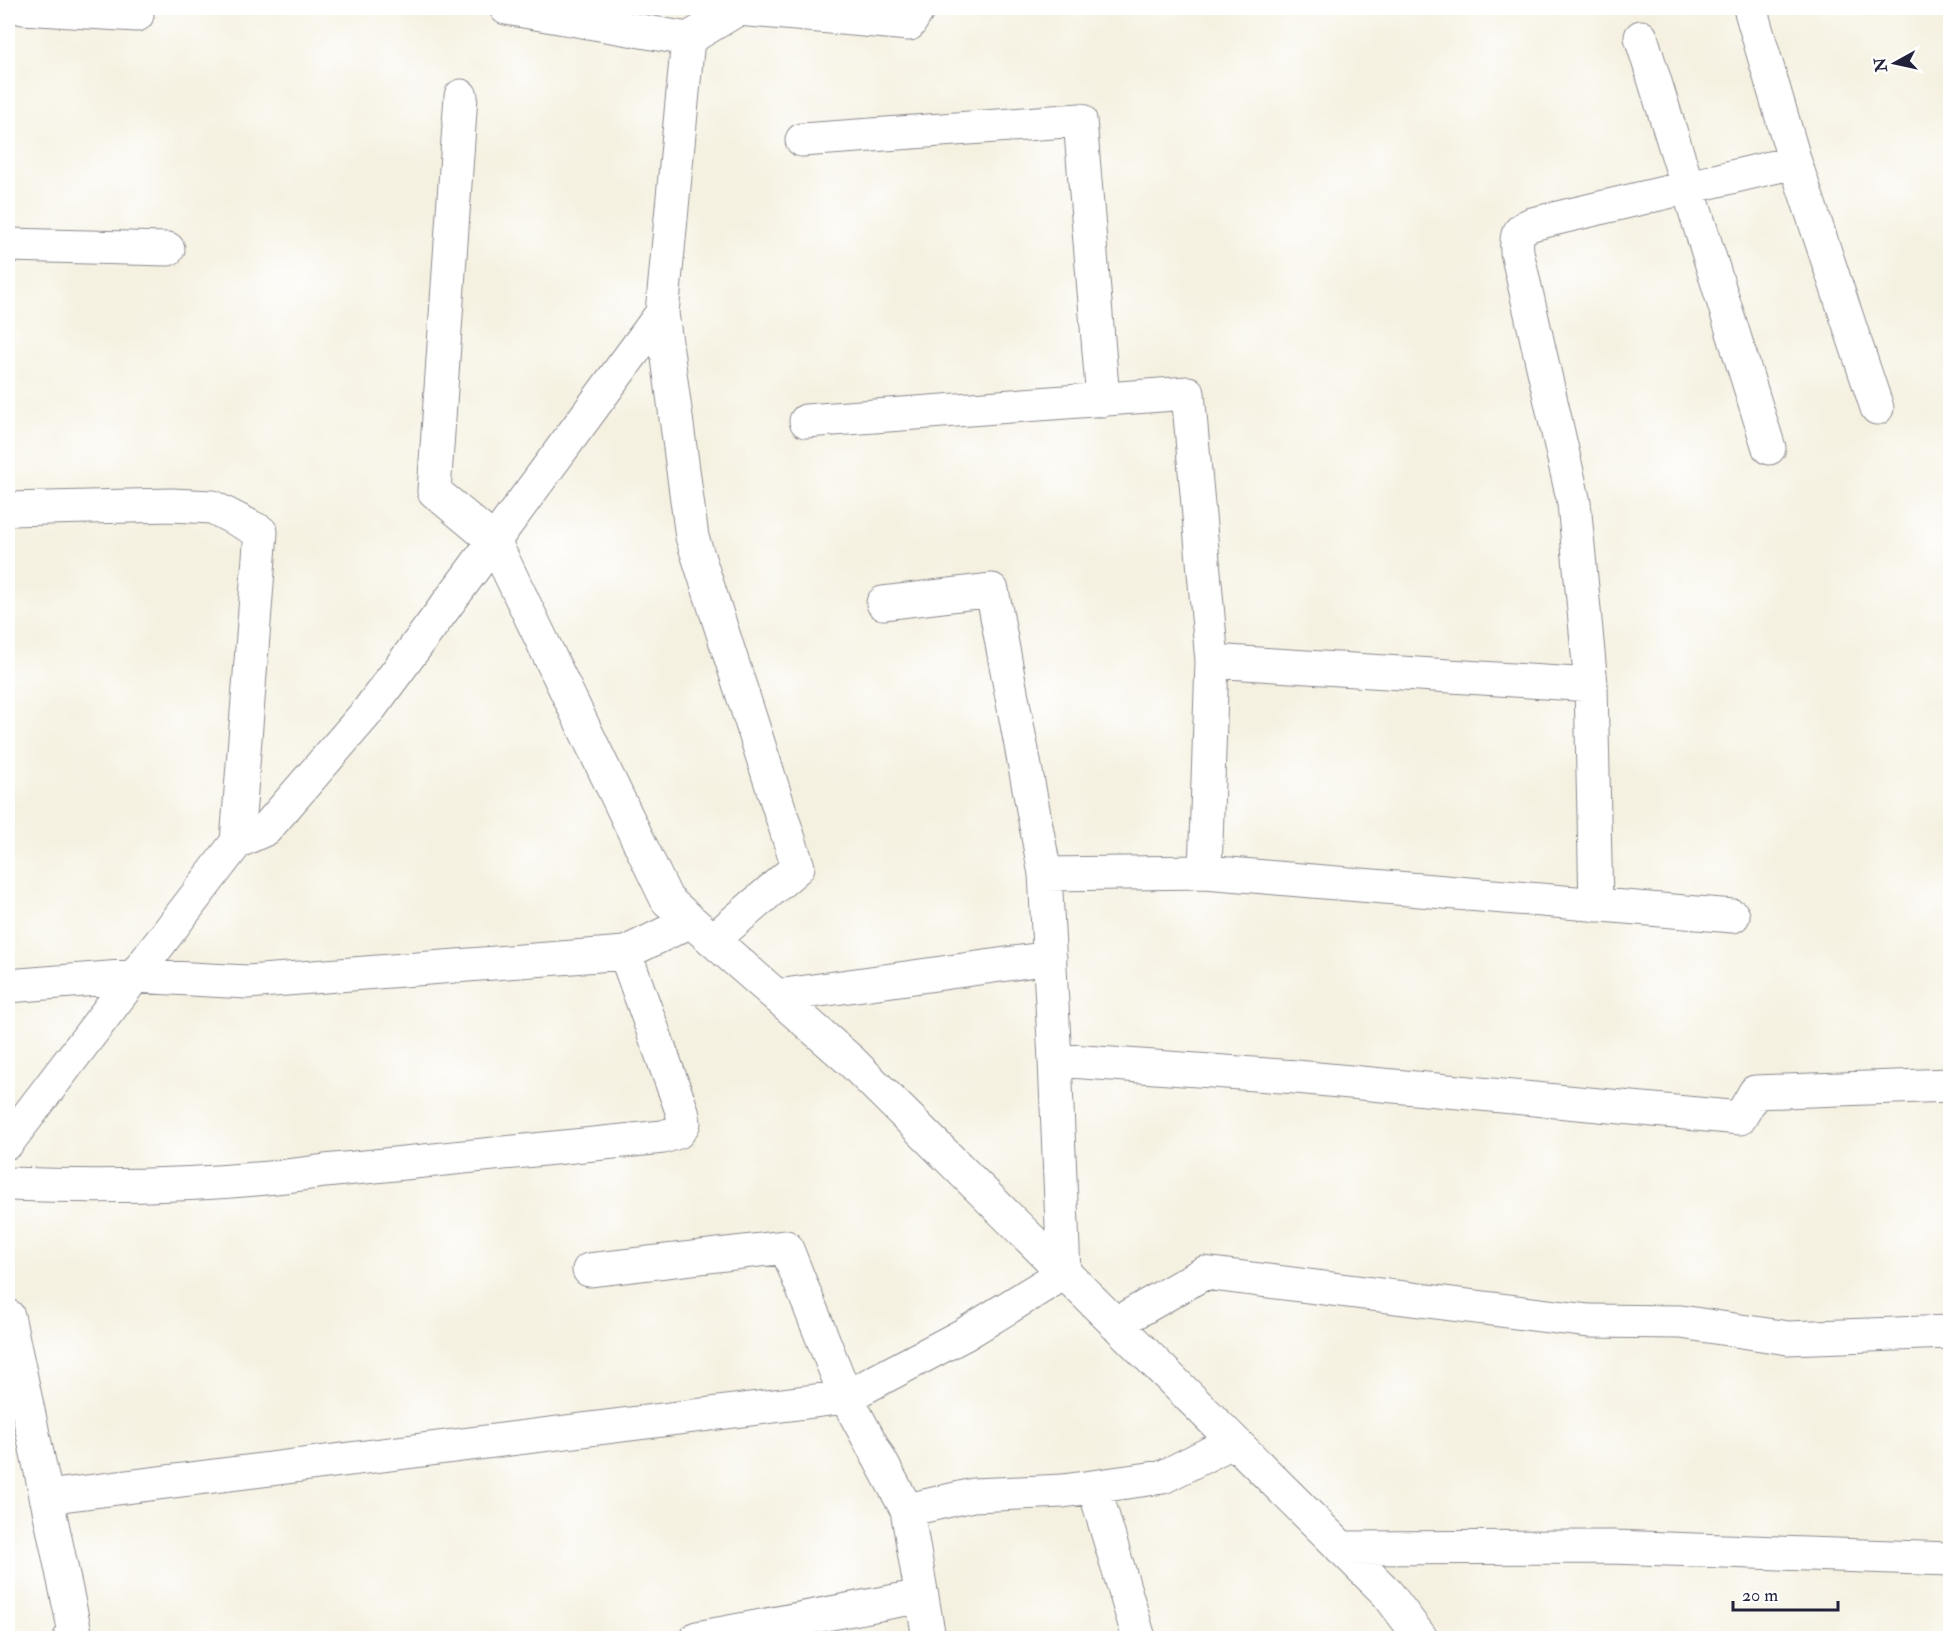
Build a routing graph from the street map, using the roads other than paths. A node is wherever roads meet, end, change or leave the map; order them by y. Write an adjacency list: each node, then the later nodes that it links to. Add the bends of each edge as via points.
1 (23, 8): 5 (street)
2 (506, 8): 7 (street)
3 (919, 8): 7 (street, via 909,24 738,9)
4 (1750, 8): 10 (street)
5 (137, 15)
6 (1641, 37): 11 (street)
7 (688, 39): 14 (street)
8 (461, 96): 20 (street, via 434,491)
9 (802, 140): 15 (street, via 1080,120)
10 (1795, 162): 11 (street); 16 (street)
11 (1688, 187): 18 (street); 23 (street, via 1532,224 1522,228 1516,238 1574,503)
12 (8, 245): 13 (street)
13 (168, 249)
14 (662, 313): 20 (street); 29 (street, via 692,537 798,867)
15 (1103, 400): 17 (street); 22 (street, via 1188,393)
16 (1877, 408)
17 (806, 421)
18 (1769, 448)
19 (8, 509): 24 (street, via 212,507 261,532)
20 (494, 541): 24 (street, via 368,711 266,829); 29 (street, via 667,900)
21 (883, 603): 26 (street, via 992,590)
22 (1212, 661): 23 (street); 25 (street)
23 (1592, 685): 27 (street)
24 (237, 842): 32 (street)
25 (1205, 872): 26 (street); 27 (street)
26 (1045, 874): 31 (street)
27 (1596, 905): 28 (street)
28 (1732, 916)
29 (702, 930): 30 (street); 34 (street)
30 (624, 953): 32 (street, via 247,982); 38 (street, via 682,1111 684,1123 678,1132 663,1137 275,1178 85,1187)
31 (1050, 958): 34 (street); 35 (street)
32 (134, 976): 33 (street); 37 (street)
33 (8, 987)
34 (777, 996): 40 (street, via 851,1061)
35 (1055, 1060): 36 (street, via 1296,1077 1740,1118 1755,1092); 40 (street)
36 (1950, 1085)
37 (8, 1142)
38 (8, 1184)
39 (589, 1270): 44 (street, via 786,1247)
40 (1064, 1273): 42 (street); 44 (street, via 965,1334)
41 (8, 1316): 45 (street)
42 (1115, 1324): 43 (street, via 1204,1273 1589,1321 1682,1322 1788,1338); 46 (street)
43 (1950, 1332)
44 (846, 1397): 48 (street); 49 (street)
45 (18, 1419): 48 (street)
46 (1234, 1441): 47 (street, via 1163,1477); 50 (street)
47 (1094, 1487): 49 (street, via 973,1495); 56 (street)
48 (46, 1497): 53 (street, via 76,1637)
49 (907, 1510): 52 (street)
50 (1341, 1548): 51 (street, via 1612,1546); 57 (street, via 1387,1593)
51 (1950, 1559)
52 (922, 1596): 54 (street); 55 (street)
53 (70, 1638)
54 (697, 1638)
55 (930, 1638)
56 (1138, 1638)
57 (1421, 1638)

